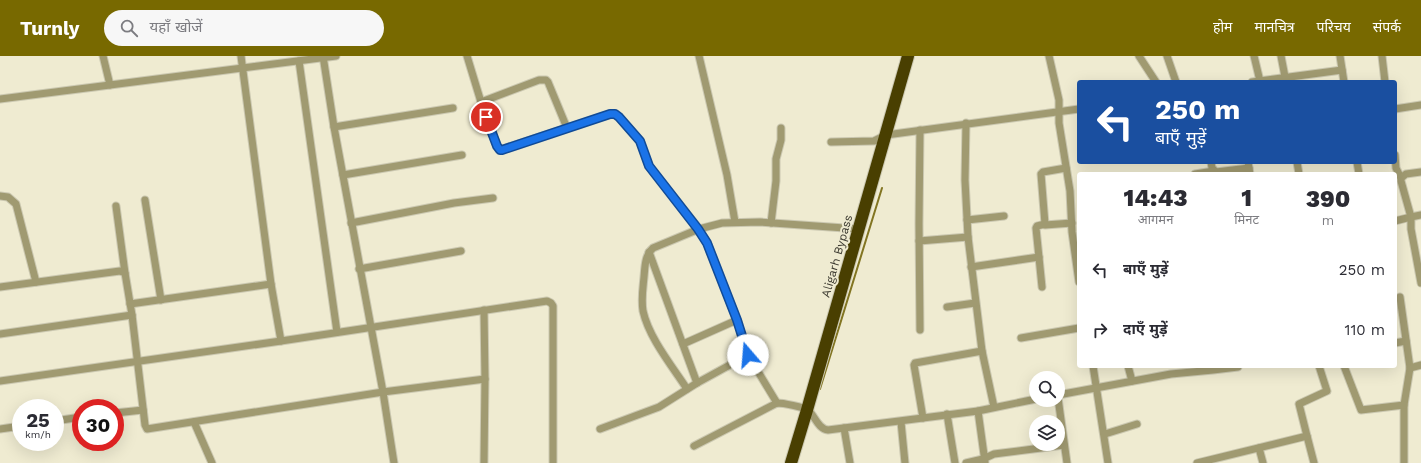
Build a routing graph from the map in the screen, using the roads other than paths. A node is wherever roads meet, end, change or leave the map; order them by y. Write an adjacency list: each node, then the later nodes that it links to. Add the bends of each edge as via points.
1 (103, 56): 25 (street)
2 (241, 56): 16 (street)
3 (336, 56): 14 (street)
4 (467, 56): 27 (street)
5 (699, 56): 59 (street, via 727,175)
6 (908, 56): 38 (highway, Aligarh Bypass)
7 (1049, 56): 32 (street, via 1059,100)
8 (1139, 56): 19 (street)
9 (1167, 56): 20 (street)
10 (1254, 56): 21 (street)
11 (1281, 56): 18 (street)
12 (1340, 56): 17 (street)
13 (1382, 56): 24 (street)
14 (323, 57): 15 (street); 34 (street)
15 (298, 61): 16 (street); 92 (street)
16 (243, 69): 25 (street); 78 (street)
17 (1342, 70): 18 (street); 23 (street)
18 (1286, 79): 22 (street)
19 (1155, 80)
20 (1175, 80)
21 (1260, 80)
22 (1273, 80)
23 (1344, 80)
24 (1385, 80)
25 (110, 85): 26 (street)
26 (0, 99)
27 (481, 102): 35 (street, via 539,80 546,80); 35 (street, via 500,150)
28 (1421, 105): 31 (street)
29 (453, 108): 34 (street)
30 (1077, 109): 32 (street)
31 (1397, 109)
32 (1059, 112): 33 (street); 43 (street)
33 (966, 123): 37 (street); 57 (street)
34 (334, 127): 48 (street)
35 (567, 128): 64 (street, via 610,114 619,117 640,141 649,166)
36 (782, 128): 61 (street, via 776,159)
37 (920, 130): 38 (street); 68 (street)
38 (886, 135): 39 (street, via 874,140); 65 (highway, Aligarh Bypass)
39 (831, 142)
40 (462, 155): 48 (street)
41 (1212, 164): 45 (street)
42 (1396, 164): 49 (street)
43 (1066, 168): 62 (street); 63 (street, via 1041,174)
44 (1249, 168): 45 (street)
45 (1214, 171): 46 (street)
46 (1208, 172)
47 (1421, 172): 49 (street, via 1406,174)
48 (343, 176): 60 (street)
49 (1401, 178): 56 (street)
50 (0, 196): 76 (street, via 8,197 16,204)
51 (493, 198): 60 (street)
52 (145, 200): 82 (street)
53 (116, 206): 75 (street)
54 (1421, 215): 56 (street)
55 (1004, 216): 57 (street)
56 (1411, 217): 58 (street); 77 (street)
57 (967, 220): 67 (street)
58 (1397, 220)
59 (735, 222): 61 (street); 64 (street)
60 (350, 223): 74 (street)
61 (771, 223): 65 (street)
62 (1072, 223): 63 (street); 66 (street)
63 (1045, 225): 72 (street, via 1036,227)
64 (698, 229): 70 (street); 88 (street, via 707,243)
65 (859, 229): 124 (highway, Aligarh Bypass)
66 (1076, 231): 71 (street)
67 (968, 237): 68 (street); 73 (street)
68 (919, 241): 91 (street)
69 (461, 251): 74 (street)
70 (649, 252): 98 (street); 115 (street, via 642,294 646,322)
71 (1077, 252)
72 (1038, 257): 73 (street); 80 (street)
73 (971, 267): 83 (street)
74 (359, 269): 89 (street)
75 (125, 273): 76 (street, via 120,271); 84 (street)
76 (36, 282): 79 (street)
77 (1421, 283)
78 (271, 284): 82 (street); 95 (street)
79 (0, 287)
80 (1042, 287)
81 (1400, 297): 96 (street)
82 (161, 300): 84 (street)
83 (976, 303): 85 (street); 99 (street)
84 (130, 304): 87 (street)
85 (947, 307)
86 (484, 310): 89 (street); 111 (street); 146 (street, via 542,300 550,302 553,306)
87 (132, 315): 93 (street); 101 (street)
88 (737, 320): 98 (street); 100 (street)
89 (370, 327): 92 (street); 117 (street)
90 (1077, 328): 94 (street)
91 (920, 330)
92 (337, 332): 95 (street)
93 (0, 334)
94 (1021, 338)
95 (281, 341): 101 (street)
96 (1406, 341): 97 (street); 109 (street)
97 (1397, 343)
98 (683, 344): 114 (street)
99 (982, 351): 122 (street); 128 (street, via 915,362)
100 (748, 355): 114 (street); 120 (street)
101 (137, 362): 112 (street); 123 (street)
102 (1421, 365): 109 (street)
103 (1093, 368): 116 (street)
104 (1129, 368): 113 (street)
105 (1166, 368): 110 (street)
106 (1220, 368): 110 (street)
107 (1320, 368): 137 (street, via 1327,391 1300,404)
108 (1345, 368): 121 (street, via 1361,410)
109 (1410, 368): 121 (street)
110 (1167, 374): 113 (street)
111 (485, 379): 117 (street); 145 (street)
112 (0, 381)
113 (1132, 381): 116 (street)
114 (696, 383): 115 (street)
115 (687, 388): 135 (street, via 655,409)
116 (1097, 388): 118 (street); 136 (street)
117 (383, 392): 129 (street); 144 (street)
118 (1065, 394)
119 (1029, 400): 122 (street)
120 (777, 403): 124 (street); 138 (street)
121 (1404, 405): 157 (street)
122 (994, 407): 125 (street)
123 (143, 410): 126 (street); 129 (street, via 147,429)
124 (808, 410): 133 (street, via 824,429); 147 (highway, Aligarh Bypass)
125 (978, 411): 127 (street); 142 (street)
126 (124, 412)
127 (947, 414): 128 (street); 150 (street)
128 (923, 418): 130 (street)
129 (194, 422): 143 (street)
130 (901, 422): 133 (street); 149 (street)
131 (1137, 424): 136 (street)
132 (12, 427): 134 (street)
133 (844, 428): 148 (street)
134 (0, 429)
135 (600, 430)
136 (1104, 434): 153 (street)
137 (1307, 436): 139 (street); 156 (street)
138 (694, 446)
139 (1259, 448): 154 (street); 155 (street)
140 (1029, 450): 142 (street, via 994,454)
141 (1065, 451): 152 (street)
142 (985, 461): 151 (street)
143 (212, 463)
144 (394, 463)
145 (484, 463)
146 (553, 463)
147 (791, 463)
148 (850, 463)
149 (905, 463)
150 (954, 463)
151 (966, 463)
152 (1067, 463)
153 (1108, 463)
154 (1197, 463)
155 (1262, 463)
156 (1314, 463)
157 (1404, 463)

